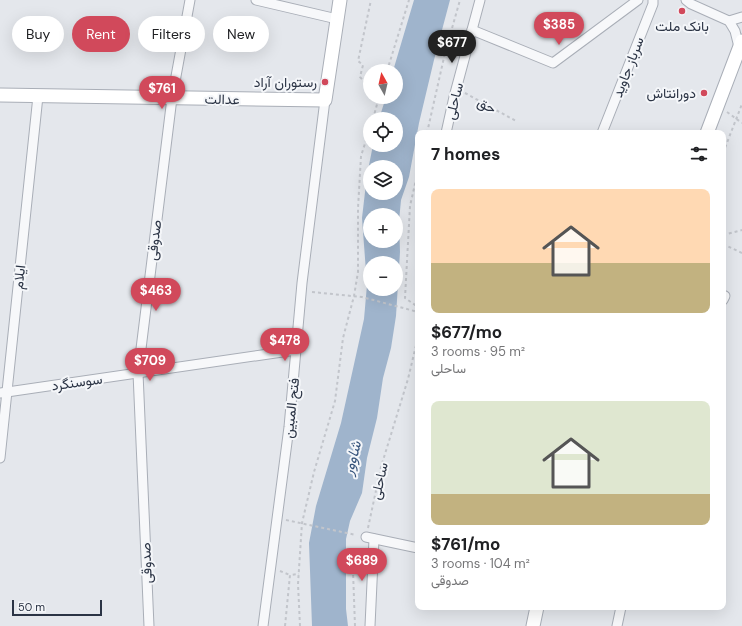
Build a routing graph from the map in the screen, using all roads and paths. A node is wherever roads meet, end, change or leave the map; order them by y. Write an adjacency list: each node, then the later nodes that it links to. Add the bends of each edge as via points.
1 (190, 0): 23 (street, صدوقی)
2 (256, 0): 12 (street)
3 (340, 0): 12 (street, فتح المبین)
4 (371, 0): 17 (path, via 358,61)
5 (409, 0): 16 (path)
6 (460, 0): 30 (path)
7 (480, 0): 14 (street, ساحلی)
8 (638, 0): 14 (street, via 553,63)
9 (653, 0): 32 (street, سرباز جاوید)
10 (686, 0): 13 (street)
11 (742, 17): 13 (street)
12 (337, 19): 24 (street, فتح المبین)
13 (729, 21): 15 (street)
14 (472, 30): 20 (street, ساحلی)
15 (740, 44): 26 (street)
16 (389, 64)
17 (363, 65)
18 (363, 65): 19 (path, via 360,77)
19 (363, 80)
20 (457, 88): 28 (path, حق); 31 (street, ساحلی)
21 (0, 95): 22 (street, عدالت)
22 (38, 96): 23 (street, عدالت); 48 (street, ایلام)
23 (172, 98): 24 (street, عدالت); 47 (street, صدوقی)
24 (325, 100): 41 (street, فتح المبین)
25 (742, 104): 27 (path)
26 (717, 105): 27 (path); 33 (street)
27 (736, 119): 29 (path); 34 (path)
28 (516, 121)
29 (742, 123)
30 (428, 130)
31 (447, 130)
32 (603, 130)
33 (708, 130)
34 (726, 145)
35 (363, 150): 42 (path, via 358,208 358,272)
36 (415, 184): 43 (path, via 410,206 405,298)
37 (742, 230): 38 (path)
38 (726, 234)
39 (726, 245): 40 (path)
40 (742, 253)
41 (302, 291): 42 (path); 45 (street, فتح المبین)
42 (354, 296): 44 (path); 51 (path, via 343,338 335,401)
43 (415, 305)
44 (415, 311)
45 (296, 350): 47 (street, سوسنگرد); 50 (street, فتح المبین)
46 (415, 350): 52 (path, ساحلی, via 381,467)
47 (138, 373): 48 (street, سوسنگرد); 57 (street, صدوقی)
48 (3, 392): 49 (street, ایلام)
49 (0, 458)
50 (277, 518): 51 (path); 58 (street, فتح المبین)
51 (302, 523): 52 (path); 54 (path)
52 (366, 537): 53 (street); 61 (path, ساحلی, via 362,556 353,571); 62 (street)
53 (415, 547)
54 (299, 574): 59 (path, via 290,575); 60 (path)
55 (536, 610): 63 (street)
56 (620, 610): 64 (street)
57 (149, 626)
58 (263, 626)
59 (284, 626)
60 (300, 626)
61 (355, 626)
62 (370, 626)
63 (533, 626)
64 (617, 626)

